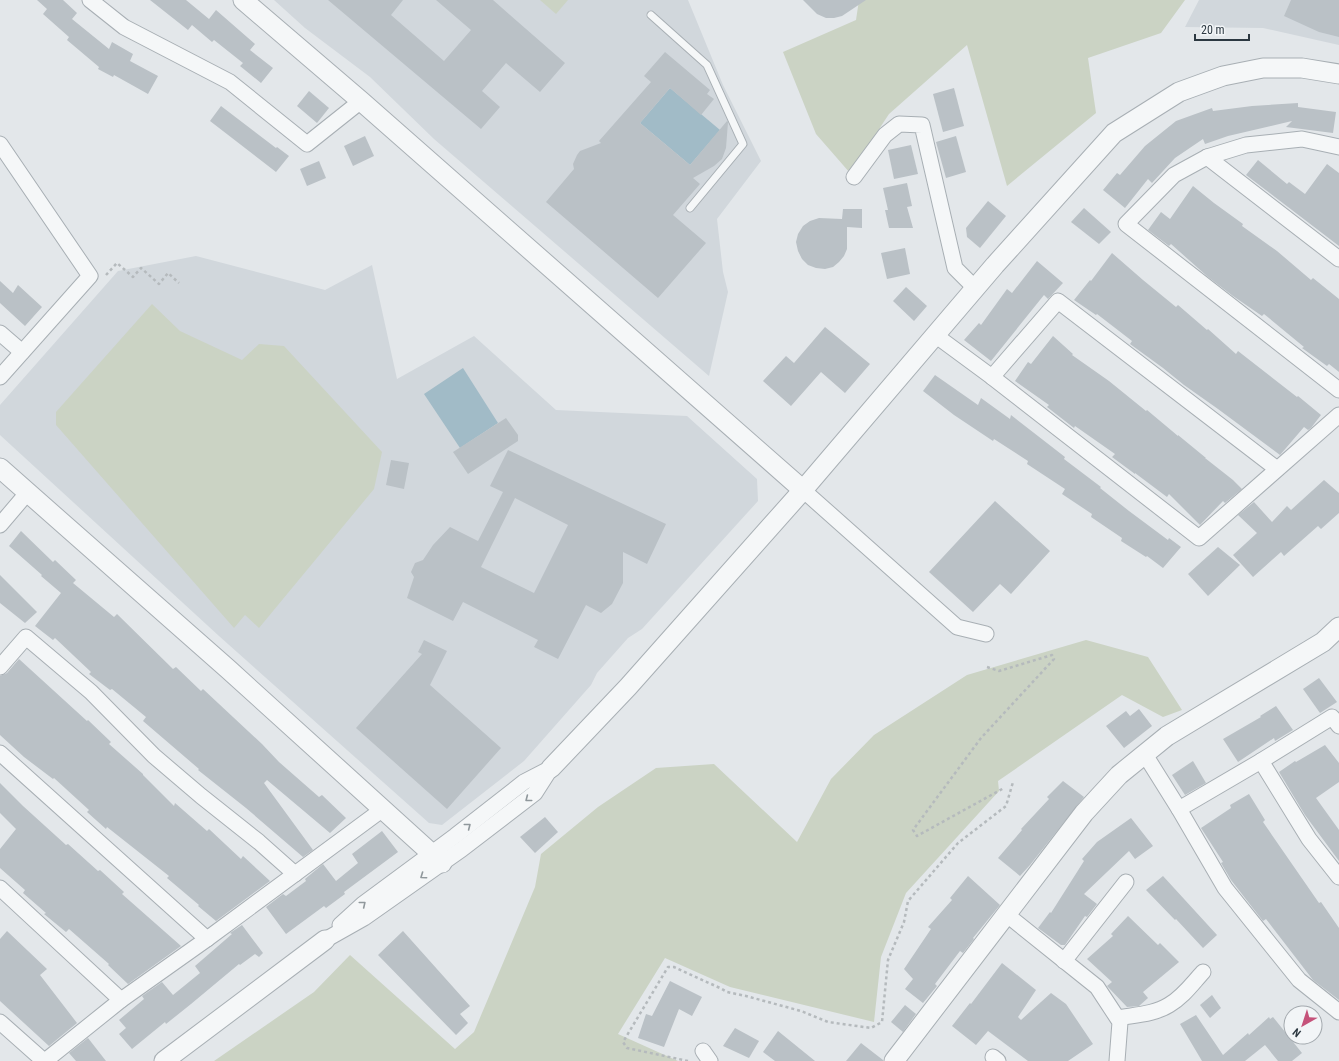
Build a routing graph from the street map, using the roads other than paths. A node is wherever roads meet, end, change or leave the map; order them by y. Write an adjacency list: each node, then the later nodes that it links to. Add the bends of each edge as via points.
1 (90, 0): 5 (street, via 124,27 230,82 307,144)
2 (243, 0): 5 (street)
3 (651, 15): 10 (lane, via 707,65 743,144)
4 (1339, 74): 12 (street, via 1302,68 1263,68 1223,76 1179,92 1114,134)
5 (361, 101): 22 (street)
6 (0, 144): 15 (street, via 90,276)
7 (1339, 147): 8 (street, via 1302,139 1246,145)
8 (1207, 157): 11 (street); 18 (street, via 1174,175 1126,224)
9 (854, 177): 12 (street, via 885,135 899,124 922,124 956,268)
10 (690, 208)
11 (1339, 259)
12 (975, 288): 14 (street)
13 (0, 333): 15 (street)
14 (935, 335): 17 (street); 22 (street)
15 (22, 352): 16 (street)
16 (0, 377)
17 (992, 377): 21 (street, via 1199,538); 21 (street, via 1058,302)
18 (1339, 390)
19 (1339, 415): 21 (street)
20 (0, 468): 23 (street)
21 (1277, 468)
22 (803, 490): 26 (street, via 957,627); 32 (street, via 628,687)
23 (28, 492): 24 (street); 33 (street)
24 (0, 525)
25 (1339, 627): 30 (street, via 1323,642 1166,736)
26 (986, 634)
27 (0, 667): 36 (street, via 26,637 91,692 154,756)
28 (1339, 726): 31 (street, via 1332,717)
29 (0, 753): 41 (street)
30 (1144, 754): 34 (street); 40 (street, via 1119,775 1084,813)
31 (1261, 761): 34 (street); 37 (street, via 1309,839)
32 (551, 768): 35 (street, via 524,782)
33 (383, 809): 35 (street); 36 (street)
34 (1179, 809): 46 (street, via 1225,888 1299,980)
35 (437, 858): 42 (street, via 364,918)
36 (295, 874): 41 (street)
37 (1339, 877)
38 (1126, 882): 43 (street)
39 (0, 888): 45 (street)
40 (1006, 914): 43 (street); 51 (street)
41 (207, 939): 45 (street)
42 (325, 940): 50 (street)
43 (1064, 961): 47 (street, via 1097,987)
44 (1203, 972): 47 (street, via 1184,994 1168,1006 1152,1012)
45 (121, 1000): 49 (street)
46 (1339, 1012)
47 (1118, 1018): 52 (street, via 1120,1022)
48 (0, 1022): 49 (street)
49 (44, 1061)
50 (164, 1061)
51 (894, 1061)
52 (1117, 1061)

